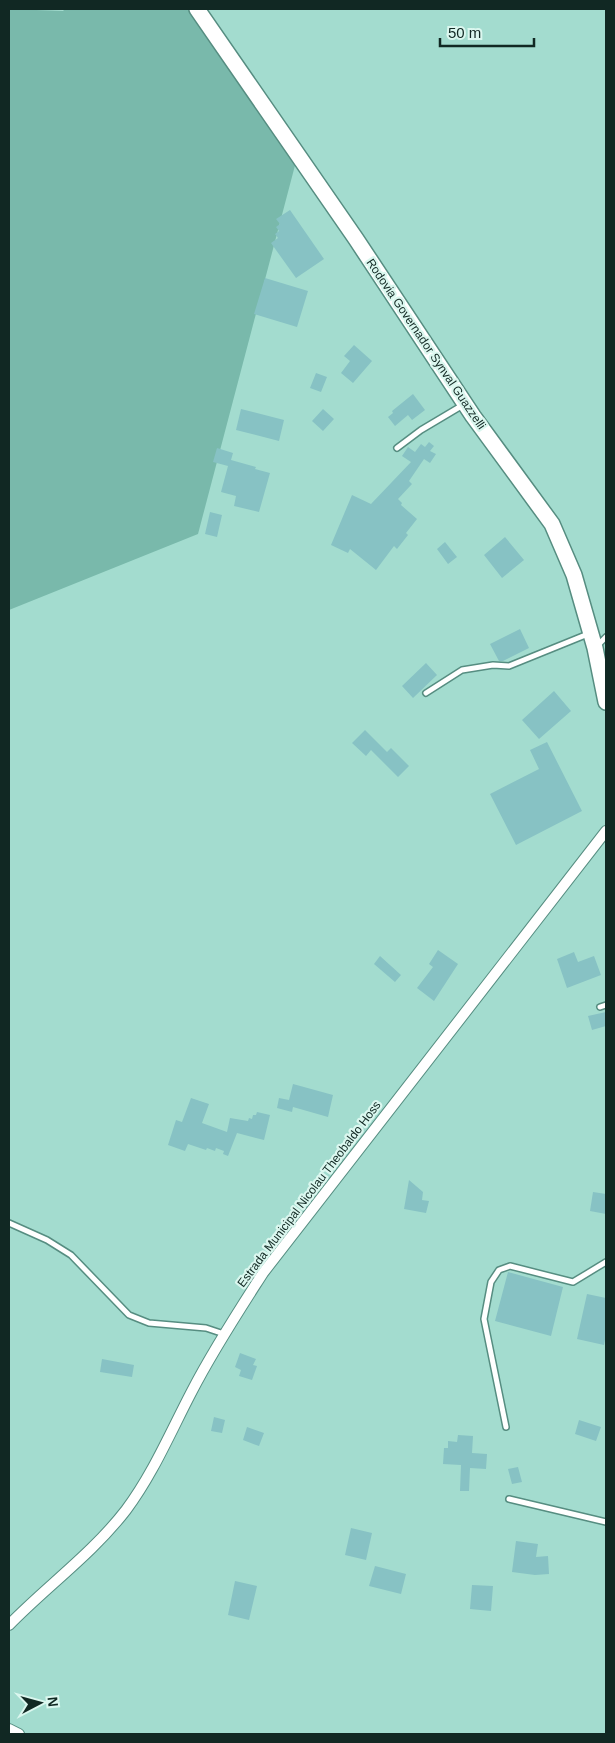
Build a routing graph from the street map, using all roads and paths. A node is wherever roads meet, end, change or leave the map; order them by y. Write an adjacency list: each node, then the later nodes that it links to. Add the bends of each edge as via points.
1 (198, 9): 2 (main road, Rodovia Governador Synval Guazzelli)
2 (465, 404): 3 (lane); 4 (main road, Rodovia Governador Synval Guazzelli, via 552,524 574,575)
3 (397, 448)
4 (591, 632): 6 (main road, Rodovia Governador Synval Guazzelli); 7 (lane, via 509,666 462,670)
5 (606, 637): 6 (lane)
6 (595, 648): 8 (main road, Rodovia Governador Synval Guazzelli)
7 (426, 693)
8 (606, 702)
9 (606, 830): 14 (street, Estrada Municipal Nicolau Theobaldo Hoss, via 263,1273)
10 (606, 1005): 11 (lane)
11 (600, 1007)
12 (9, 1223): 14 (lane, via 71,1255 129,1315 148,1323 206,1328)
13 (606, 1262): 15 (lane, via 573,1282 510,1266 499,1270 491,1282 484,1319)
14 (224, 1334): 18 (street, Estrada Municipal Nicolau Theobaldo Hoss, via 151,1473 125,1511 95,1546)
15 (506, 1427)
16 (510, 1499): 17 (lane)
17 (606, 1522)
18 (9, 1625)
19 (9, 1729): 20 (street)
20 (19, 1734)

